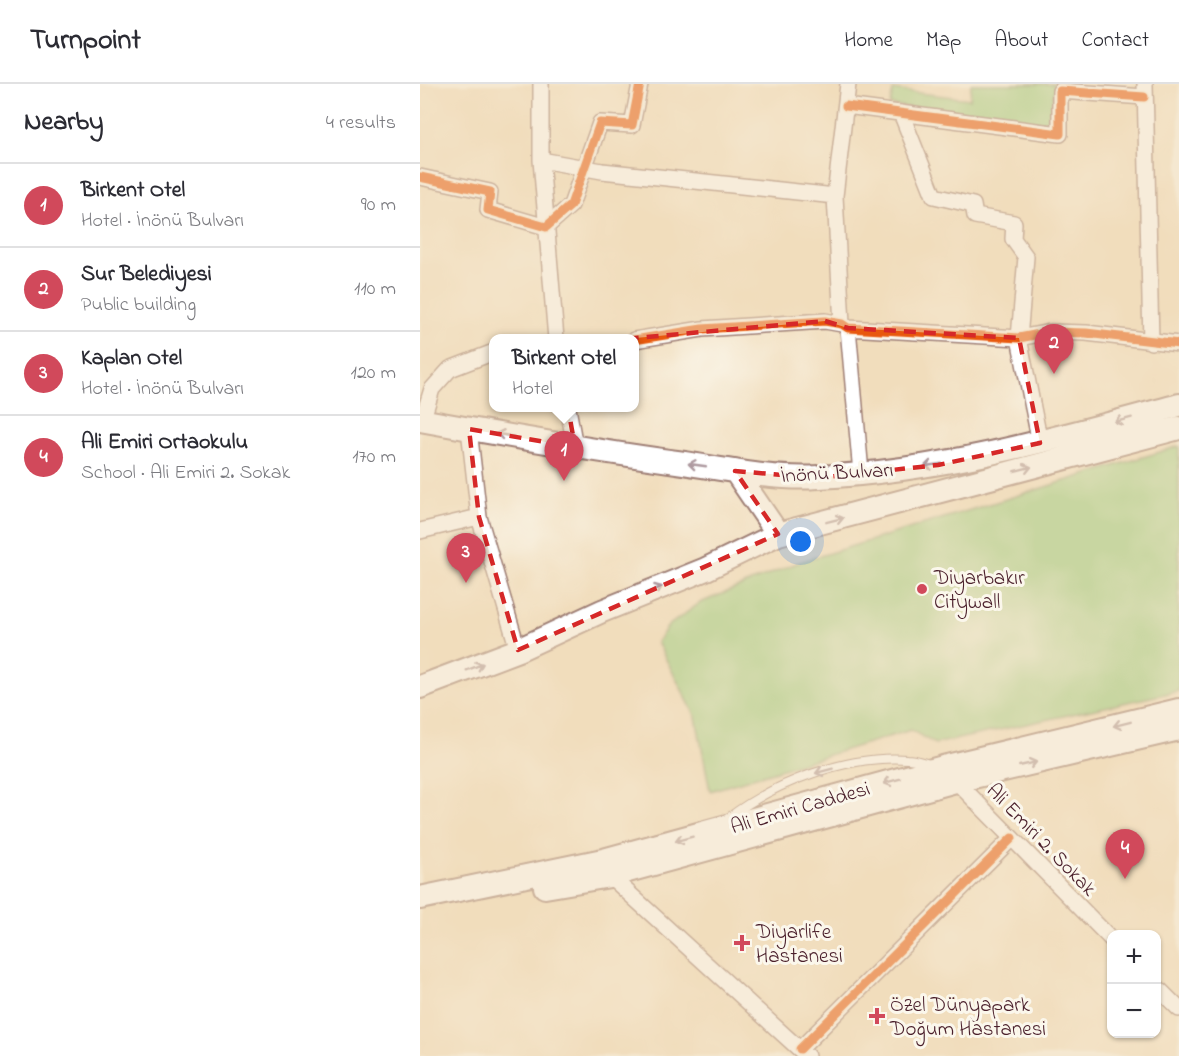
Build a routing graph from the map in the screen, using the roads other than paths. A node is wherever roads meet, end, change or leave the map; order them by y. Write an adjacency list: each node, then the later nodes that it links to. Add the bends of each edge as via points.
1 (541, 84): 7 (street)
2 (640, 84): 8 (street, via 633,125 600,123)
3 (848, 84): 5 (street)
4 (1144, 90): 6 (street, via 1060,92 1060,134); 16 (street)
5 (846, 106): 6 (street); 10 (street)
6 (901, 112): 14 (street, via 934,196 973,205 975,216 1014,223 1013,239 1026,257)
7 (541, 160): 8 (street); 11 (street)
8 (583, 167): 10 (street); 11 (street, via 571,205)
9 (420, 177): 11 (street, via 490,192 489,210)
10 (835, 196): 12 (street)
11 (546, 227): 13 (street)
12 (845, 326): 14 (street); 15 (street, via 825,321 702,329); 27 (street)
13 (556, 334)
14 (1019, 338): 16 (street, via 1059,332); 24 (street)
15 (639, 339)
16 (1151, 342): 17 (street)
17 (1179, 344)
18 (489, 354): 21 (street, via 450,369 432,389)
19 (1179, 405): 24 (main road, İnönü Bulvarı, one-way to 24)
20 (569, 412): 25 (street)
21 (421, 420): 23 (main road, İnönü Bulvarı)
22 (1179, 428): 30 (main road, one-way to 22)
23 (469, 429): 25 (main road, İnönü Bulvarı, one-way to 23); 28 (street)
24 (1040, 443): 27 (main road, İnönü Bulvarı, one-way to 27, via 939,465)
25 (575, 447): 26 (main road, İnönü Bulvarı, one-way to 25)
26 (735, 471): 27 (main road, İnönü Bulvarı, via 818,478); 30 (main road)
27 (861, 474)
28 (479, 517): 29 (street); 31 (street)
29 (420, 531)
30 (778, 534): 31 (main road, one-way to 30)
31 (518, 650): 32 (main road, one-way to 31)
32 (420, 687)
33 (1179, 710): 35 (main road, Ali Emiri Caddesi, one-way to 35)
34 (1179, 729): 35 (main road, one-way to 34)
35 (950, 774): 36 (street, Ali Emiri 2. Sokak); 37 (main road); 38 (main road, Ali Emiri Caddesi, one-way to 38, via 603,860)
36 (1012, 838): 40 (street, Ali Emiri 2. Sokak); 43 (street)
37 (610, 876): 39 (main road); 43 (street)
38 (420, 898)
39 (420, 910)
40 (1107, 935)
41 (1161, 991): 42 (street)
42 (1179, 1009)
43 (804, 1053)

